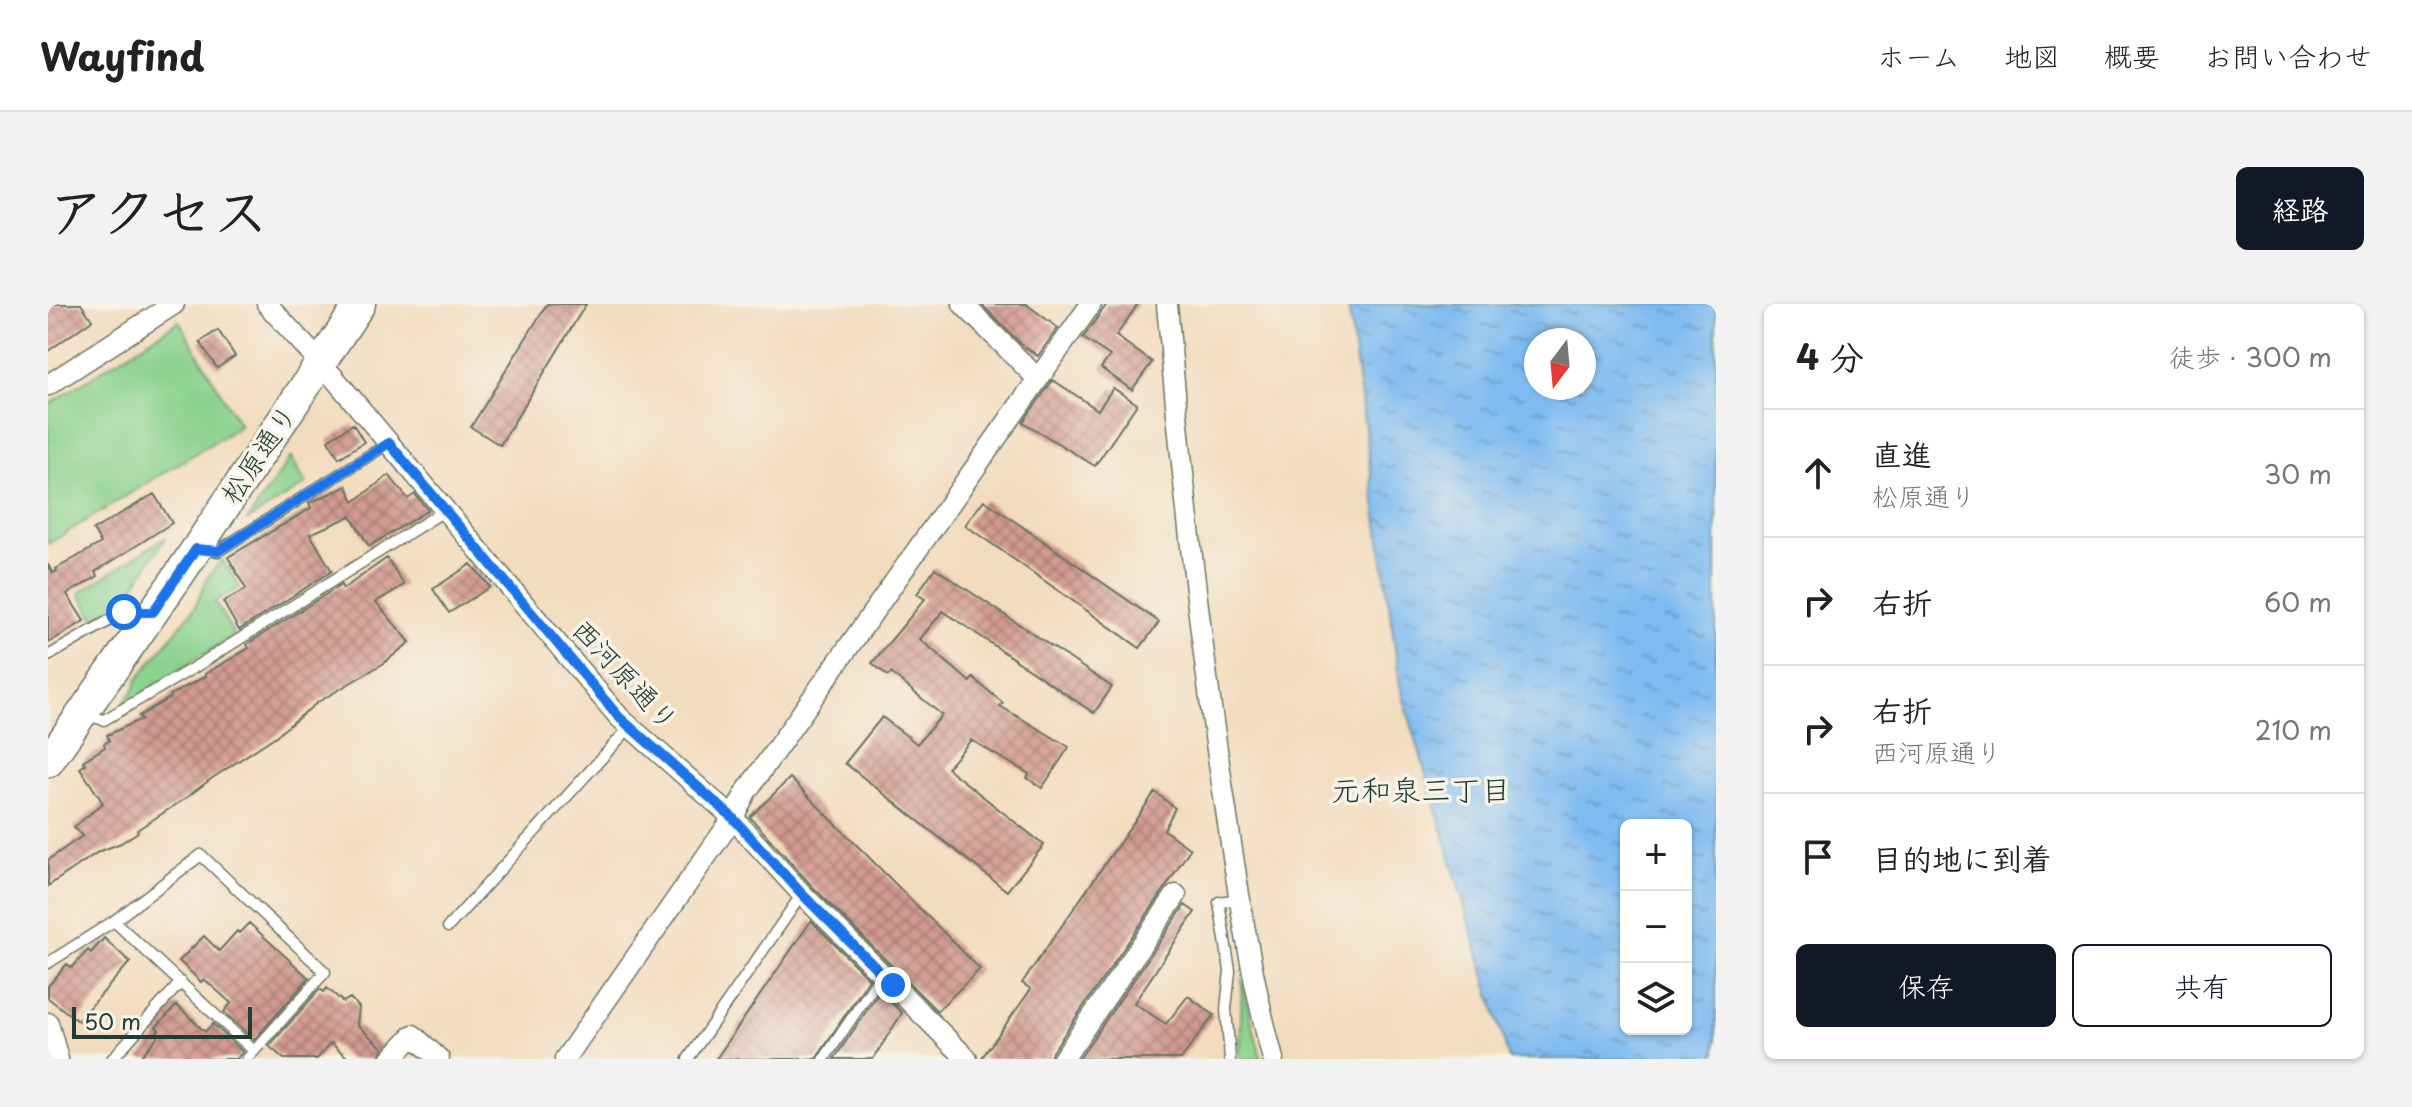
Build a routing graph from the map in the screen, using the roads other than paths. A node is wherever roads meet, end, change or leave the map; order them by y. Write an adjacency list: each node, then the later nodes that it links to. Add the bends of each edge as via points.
1 (174, 304): 9 (street)
2 (267, 304): 7 (street, 西河原通り)
3 (360, 304): 7 (main road, 松原通り)
4 (963, 304): 8 (street)
5 (1091, 304): 8 (street)
6 (1167, 304): 21 (street, via 1183,484)
7 (320, 363): 10 (street, 西河原通り); 12 (main road, 松原通り)
8 (1038, 379): 18 (street, via 746,792)
9 (48, 385)
10 (389, 443): 11 (street, 西河原通り); 12 (lane, via 218,551)
11 (444, 511): 15 (lane, via 104,720); 16 (street, 西河原通り)
12 (196, 549): 13 (main road, 松原通り)
13 (153, 612): 14 (lane, via 124,612); 15 (main road, 松原通り)
14 (48, 656)
15 (82, 715): 17 (main road, 松原通り)
16 (630, 727): 18 (street, 西河原通り); 23 (lane)
17 (48, 762)
18 (733, 818): 19 (street, 西河原通り); 33 (street)
19 (802, 894): 25 (street, 西河原通り); 34 (lane)
20 (1176, 895): 37 (street)
21 (1239, 899): 38 (lane, via 1219,902 1230,971); 39 (street)
22 (114, 921): 24 (lane); 26 (lane); 28 (lane, via 201,855 325,972)
23 (448, 927)
24 (48, 963)
25 (881, 975): 35 (lane); 36 (street, 西河原通り)
26 (181, 982): 28 (lane); 30 (lane)
27 (48, 1023): 29 (street)
28 (251, 1055)
29 (58, 1059)
30 (112, 1059)
31 (391, 1059): 32 (street, via 413,1035)
32 (439, 1059)
33 (565, 1059)
34 (688, 1059)
35 (824, 1059)
36 (967, 1059)
37 (1063, 1059)
38 (1230, 1059)
39 (1273, 1059)

